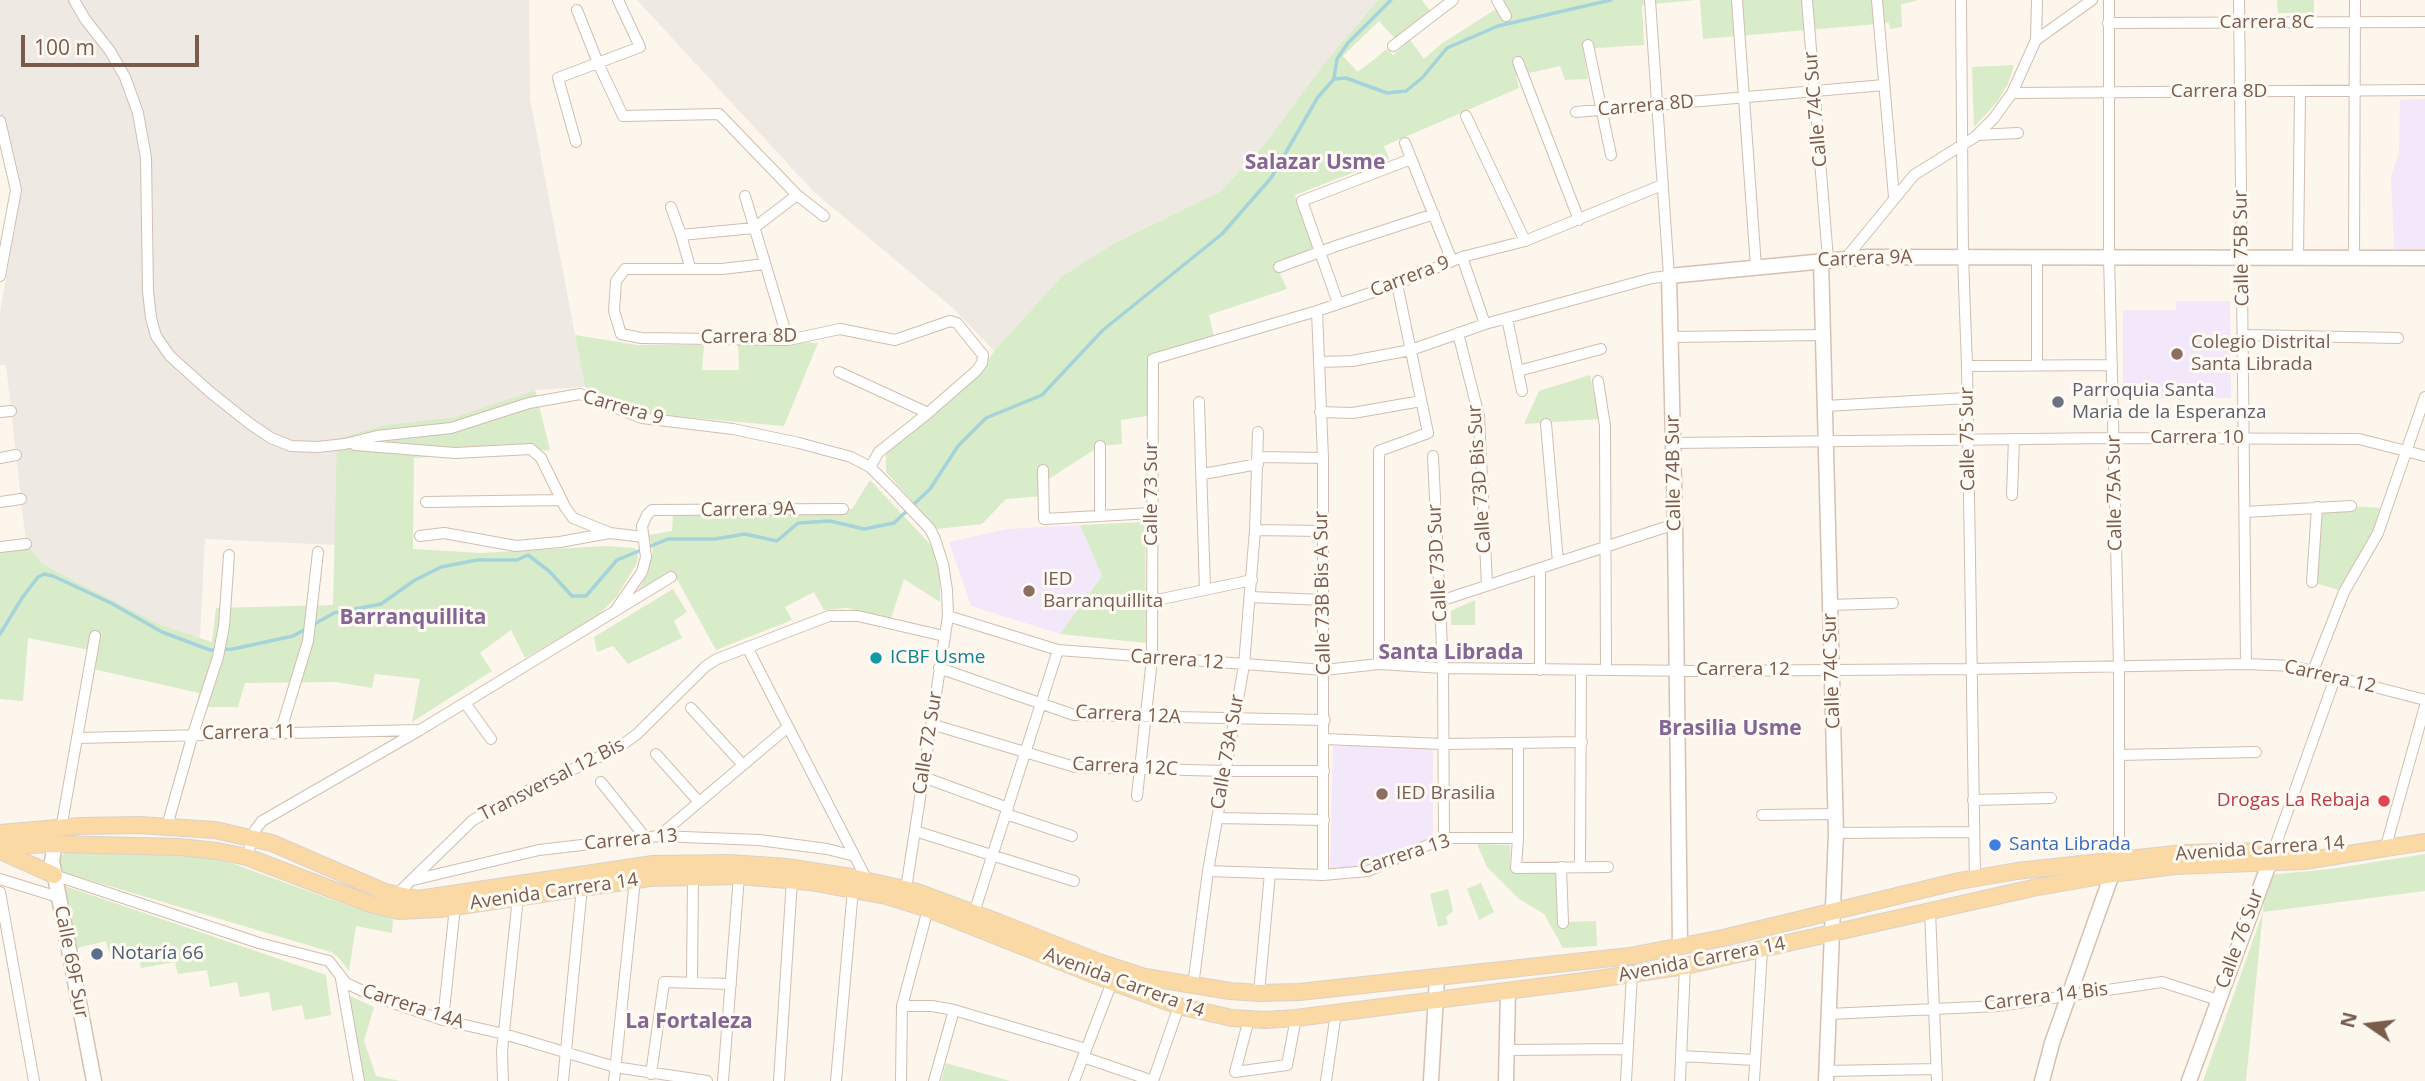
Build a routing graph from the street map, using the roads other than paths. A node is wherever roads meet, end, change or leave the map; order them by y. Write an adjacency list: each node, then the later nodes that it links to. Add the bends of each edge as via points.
1 (74, 0): 112 (street, via 125,77 138,113 146,158 150,318 156,336 170,356 210,392 271,438 291,446)
2 (618, 0): 25 (street, via 640,47)
3 (1452, 0): 23 (street)
4 (1497, 0): 16 (street)
5 (1650, 0): 35 (street, Calle 74B Sur)
6 (1737, 0): 34 (street)
7 (1807, 0): 28 (street, Calle 74C Sur)
8 (1877, 0): 26 (street)
9 (1961, 0): 44 (street, Calle 75 Sur)
10 (2037, 0): 21 (street)
11 (2092, 0): 21 (street)
12 (2109, 0): 19 (street, Calle 75A Sur)
13 (2239, 0): 20 (street, Calle 75B Sur)
14 (2356, 0): 17 (street)
15 (577, 10): 25 (street)
16 (1506, 16)
17 (2355, 22): 18 (street, Carrera 8C); 20 (street, Carrera 8C); 32 (street)
18 (2425, 22)
19 (2108, 23): 20 (street, Carrera 8C); 29 (street, Calle 75A Sur)
20 (2240, 23): 30 (street, Calle 75B Sur)
21 (2036, 40): 33 (street)
22 (1588, 45): 36 (street)
23 (1394, 46)
24 (1518, 62): 54 (street)
25 (598, 63): 42 (street, via 558,78); 48 (street, via 623,116 719,114)
26 (1884, 85): 28 (street, Carrera 8D); 50 (street)
27 (2425, 90): 32 (street, Carrera 8D)
28 (1814, 91): 34 (street, Carrera 8D); 68 (street, Calle 74C Sur)
29 (2108, 92): 30 (street, Carrera 8D); 33 (street, Carrera 8D); 60 (street, Calle 75A Sur)
30 (2240, 92): 31 (street, Carrera 8D); 62 (street, Calle 75B Sur)
31 (2300, 92): 32 (street, Carrera 8D); 63 (street)
32 (2355, 92): 64 (street)
33 (2012, 93): 41 (street)
34 (1744, 97): 35 (street, Carrera 8D); 72 (street)
35 (1657, 105): 36 (street, Carrera 8D); 47 (street, Calle 74B Sur)
36 (1600, 110): 37 (street, Carrera 8D); 45 (street)
37 (1576, 112)
38 (1466, 116): 57 (street)
39 (0, 121): 73 (street, via 16,190)
40 (2018, 133): 41 (street)
41 (1977, 135): 44 (street)
42 (576, 142)
43 (1405, 144): 46 (street)
44 (1962, 146): 50 (street, via 1923,168); 59 (street, Calle 75 Sur)
45 (1611, 155)
46 (1411, 159): 52 (street); 58 (street, via 1302,201)
47 (1662, 185): 54 (street, Carrera 9); 74 (street, Calle 74B Sur)
48 (797, 195): 53 (street); 55 (street)
49 (745, 196): 55 (street)
50 (1894, 197): 65 (street)
51 (671, 207): 56 (street)
52 (1434, 214): 58 (street); 67 (street)
53 (824, 216)
54 (1579, 220): 57 (street, Carrera 9)
55 (754, 228): 56 (street); 69 (street)
56 (681, 235): 70 (street)
57 (1525, 241): 67 (street, Carrera 9)
58 (1320, 252): 71 (street); 76 (street)
59 (1963, 256): 61 (street, Carrera 9A); 65 (street, Carrera 9A); 92 (street, Calle 75 Sur)
60 (2109, 256): 61 (street, Carrera 9A); 62 (street, Carrera 9A); 91 (street, Calle 75A Sur)
61 (2037, 257): 90 (street)
62 (2243, 257): 63 (street, Carrera 9A); 82 (street, Calle 75B Sur)
63 (2298, 257): 64 (street, Carrera 9A)
64 (2354, 257): 66 (street, Carrera 9A)
65 (1846, 258): 68 (street, Carrera 9A)
66 (2425, 258)
67 (1457, 259): 75 (street, Carrera 9); 79 (street)
68 (1824, 260): 72 (street, Carrera 9A); 81 (street, Calle 74C Sur)
69 (765, 264): 70 (street); 85 (street)
70 (690, 267): 85 (street, Carrera 8D, via 625,269 616,281 614,311 621,334 651,339)
71 (1279, 267)
72 (1756, 267): 74 (street, Carrera 9A)
73 (0, 275)
74 (1669, 276): 78 (street, Carrera 9A); 83 (street, Calle 74B Sur)
75 (1397, 284): 76 (street, Carrera 9); 87 (street)
76 (1338, 303): 77 (street, Carrera 9)
77 (1317, 311): 88 (street, Carrera 9); 89 (street, Calle 73B Bis A Sur)
78 (1507, 318): 79 (street, Carrera 9A); 93 (street)
79 (1485, 324): 80 (street, Carrera 9A)
80 (1458, 332): 87 (street, Carrera 9A); 152 (street, Calle 73D Bis Sur, via 1479,416)
81 (1823, 335): 83 (street); 101 (street, Calle 74C Sur)
82 (2243, 335): 84 (street); 107 (street, Calle 75B Sur)
83 (1671, 337): 111 (street, Calle 74B Sur)
84 (2398, 338)
85 (788, 340): 103 (street, Carrera 8D, via 841,329 895,340 953,321 983,355 982,363)
86 (1601, 349): 93 (street)
87 (1411, 350): 89 (street, Carrera 9A); 99 (street)
88 (1153, 359): 134 (street, Calle 73 Sur)
89 (1319, 362): 102 (street, Calle 73B Bis A Sur)
90 (2037, 365): 91 (street); 92 (street)
91 (2112, 365): 106 (street, Calle 75A Sur)
92 (1967, 366): 98 (street, Calle 75 Sur)
93 (1518, 371): 96 (street)
94 (839, 372): 103 (street)
95 (1598, 381): 143 (street, via 1605,426)
96 (1522, 391)
97 (2425, 397): 114 (street)
98 (1967, 398): 101 (street); 109 (street, Calle 75 Sur)
99 (1422, 401): 102 (street, via 1353,413); 168 (street, via 1428,433 1379,451)
100 (1199, 402): 123 (street)
101 (1825, 406): 110 (street, Calle 74C Sur)
102 (1320, 412): 119 (street, Calle 73B Bis A Sur)
103 (928, 413): 121 (street, via 879,452)
104 (1546, 424): 147 (street)
105 (1258, 432): 120 (street, Calle 73A Sur)
106 (2114, 438): 107 (street, Carrera 10); 108 (street, Carrera 10); 170 (street, Calle 75A Sur)
107 (2244, 438): 114 (street, Carrera 10, via 2359,439); 133 (street, Calle 75B Sur)
108 (2014, 439): 109 (street, Carrera 10); 125 (street)
109 (1968, 440): 110 (street, Carrera 10); 174 (street, Calle 75 Sur)
110 (1825, 441): 111 (street, Carrera 10); 159 (street, Calle 74C Sur)
111 (1673, 443): 136 (street, Calle 74B Sur)
112 (345, 444): 121 (street, Carrera 9, via 451,428 529,403 580,394 642,418 799,443); 127 (street, via 455,453 531,449)
113 (1100, 446): 135 (street)
114 (2407, 451): 117 (street, Carrera 10); 180 (street, via 2378,533 2344,592)
115 (16, 456): 118 (street)
116 (1433, 456): 157 (street, Calle 73D Sur)
117 (2425, 456)
118 (0, 458)
119 (1323, 458): 120 (street); 138 (street, Calle 73B Bis A Sur)
120 (1258, 460): 123 (street); 137 (street, Calle 73A Sur)
121 (870, 467): 124 (street, Carrera 9)
122 (1043, 470): 135 (street, via 1044,519)
123 (1203, 474): 153 (street)
124 (892, 489): 161 (street, Calle 72 Sur, via 935,539 943,564)
125 (2012, 495)
126 (21, 499): 128 (street)
127 (561, 499): 129 (street); 139 (street, via 573,518)
128 (0, 502)
129 (426, 502)
130 (2351, 506): 131 (street)
131 (2316, 507): 133 (street); 151 (street)
132 (843, 509): 141 (street, Carrera 9A, via 652,510 643,523)
133 (2245, 512): 167 (street, Calle 75B Sur)
134 (1152, 513): 135 (street); 156 (street, Calle 73 Sur)
135 (1100, 516)
136 (1675, 524): 143 (street); 173 (street, Calle 74B Sur)
137 (1255, 530): 138 (street); 150 (street, Calle 73A Sur)
138 (1322, 531): 155 (street, Calle 73B Bis A Sur)
139 (610, 533): 140 (street, via 516,546 444,533); 141 (street)
140 (420, 536)
141 (644, 540): 160 (street, via 646,557 638,579)
142 (26, 544): 144 (street)
143 (1607, 546): 147 (street); 178 (street)
144 (0, 547)
145 (318, 552): 193 (street, via 309,635)
146 (229, 555): 194 (street, via 218,657)
147 (1558, 562): 148 (street)
148 (1540, 568): 152 (street); 176 (street)
149 (671, 577): 160 (street)
150 (1252, 580): 153 (street); 154 (street, Calle 73A Sur)
151 (2312, 582)
152 (1487, 585): 157 (street)
153 (1205, 590): 156 (street)
154 (1250, 597): 155 (street); 169 (street, Calle 73A Sur)
155 (1324, 600): 175 (street, Calle 73B Bis A Sur)
156 (1152, 601): 166 (street, Calle 73 Sur)
157 (1440, 601): 172 (street, Calle 73D Sur)
158 (1893, 603): 159 (street)
159 (1830, 605): 179 (street, Calle 74C Sur)
160 (615, 611): 183 (street)
161 (948, 616): 163 (street, Calle 72 Sur); 165 (street, Carrera 12)
162 (94, 636): 195 (street)
163 (944, 636): 164 (street, via 858,616 829,615); 171 (street, Calle 72 Sur)
164 (747, 647): 191 (street); 254 (street, Transversal 12 Bis, via 706,666 618,748 473,820)
165 (1058, 650): 166 (street, Carrera 12); 184 (street)
166 (1152, 659): 169 (street, Carrera 12); 187 (street, Calle 73 Sur)
167 (2246, 663): 170 (street, Carrera 12); 180 (street, Carrera 12)
168 (1379, 664): 172 (street, Carrera 12); 175 (street, Carrera 12)
169 (1244, 665): 175 (street, Carrera 12); 188 (street, Calle 73A Sur)
170 (2119, 666): 174 (street, Carrera 12); 204 (street, Calle 75A Sur)
171 (939, 668): 184 (street, Carrera 12A); 190 (street, Calle 72 Sur)
172 (1443, 668): 176 (street, Carrera 12); 200 (street, Calle 73D Sur)
173 (1677, 669): 178 (street, Carrera 12); 179 (street, Carrera 12); 270 (street, Calle 74B Sur)
174 (1971, 669): 179 (street, Carrera 12); 213 (street, Calle 75 Sur)
175 (1324, 670): 189 (street, Calle 73B Bis A Sur)
176 (1539, 670): 177 (street, Carrera 12)
177 (1581, 670): 178 (street, Carrera 12); 198 (street)
178 (1606, 670)
179 (1832, 670): 216 (street, Calle 74C Sur)
180 (2313, 671): 181 (street, Carrera 12)
181 (2335, 678): 182 (street, Carrera 12); 239 (street, Calle 76 Sur)
182 (2425, 700)
183 (466, 702): 192 (street); 196 (street)
184 (1041, 703): 187 (street, Carrera 12A, via 1074,715); 202 (street)
185 (2425, 706): 233 (street)
186 (691, 708): 205 (street)
187 (1145, 717): 188 (street, Carrera 12A); 206 (street, Calle 73 Sur)
188 (1234, 720): 189 (street, Carrera 12A); 207 (street, Calle 73A Sur)
189 (1325, 720): 197 (street, Calle 73B Bis A Sur)
190 (931, 724): 202 (street, Carrera 12C); 209 (street, Calle 72 Sur)
191 (788, 727): 205 (street); 236 (street)
192 (420, 730): 193 (street, Carrera 11); 229 (street, via 262,821)
193 (280, 733): 194 (street, Carrera 11)
194 (193, 734): 195 (street, Carrera 11); 220 (street)
195 (78, 738): 226 (street)
196 (491, 739)
197 (1325, 739): 200 (street); 208 (street, Calle 73B Bis A Sur)
198 (1582, 742): 199 (street); 241 (street)
199 (1518, 743): 200 (street); 232 (street)
200 (1443, 744): 231 (street, Calle 73D Sur)
201 (2256, 752): 204 (street)
202 (1025, 753): 206 (street, Carrera 12C, via 1075,767); 215 (street)
203 (656, 754): 214 (street)
204 (2119, 755): 243 (street, Calle 75A Sur)
205 (743, 765): 214 (street)
206 (1140, 768): 207 (street, Carrera 12C); 211 (street, Calle 73 Sur)
207 (1225, 771): 208 (street, Carrera 12C); 218 (street, Calle 73A Sur)
208 (1324, 771): 219 (street, Calle 73B Bis A Sur)
209 (923, 777): 215 (street); 221 (street, Calle 72 Sur)
210 (601, 782): 230 (street)
211 (1138, 796)
212 (2051, 798): 213 (street)
213 (1973, 800): 222 (street, Calle 75 Sur)
214 (699, 802): 227 (street)
215 (1007, 811): 228 (street); 237 (street)
216 (1835, 814): 217 (street); 225 (street, Calle 74C Sur)
217 (1762, 815)
218 (1217, 818): 219 (street); 244 (street, Calle 73A Sur)
219 (1324, 820): 247 (street, Calle 73B Bis A Sur)
220 (167, 826): 226 (main road, Avenida Carrera 14, via 102,825); 229 (main road, Avenida Carrera 14)
221 (915, 831): 237 (street); 258 (street, Calle 72 Sur)
222 (1973, 832): 225 (street); 251 (street, Calle 75 Sur)
223 (2425, 832): 233 (main road, Avenida Carrera 14)
224 (0, 833): 226 (main road, Avenida Carrera 14)
225 (1836, 833): 266 (street, Calle 74C Sur)
226 (58, 836): 235 (main road, Avenida Carrera 14); 238 (main road, Avenida Carrera 14); 246 (street, Calle 69F Sur, via 52,855)
227 (659, 836): 230 (street, Carrera 13); 236 (street, Carrera 13, via 759,840)
228 (1072, 836)
229 (253, 837): 238 (street); 260 (main road, Avenida Carrera 14)
230 (645, 837): 254 (street, Carrera 13, via 539,850)
231 (1444, 838): 232 (street, Carrera 13); 247 (street, Carrera 13, via 1368,871)
232 (1518, 838): 240 (street, via 1516,868)
233 (2387, 842): 234 (main road, Avenida Carrera 14); 239 (main road, Avenida Carrera 14, via 2304,860)
234 (2425, 842)
235 (0, 849): 246 (main road)
236 (855, 856): 256 (street)
237 (993, 856): 255 (street); 267 (street)
238 (247, 857): 263 (main road, Avenida Carrera 14, via 385,908)
239 (2271, 857): 243 (main road, Avenida Carrera 14); 283 (street, Calle 76 Sur)
240 (1561, 867): 241 (street); 268 (street)
241 (1580, 867): 242 (street)
242 (1608, 867)
243 (2116, 867): 251 (main road, Avenida Carrera 14, via 2017,871); 265 (main road, Avenida Carrera 14); 282 (street, Calle 75A Sur)
244 (1208, 871): 245 (street, Carrera 13); 279 (street, Calle 73A Sur)
245 (1270, 873): 247 (street, Carrera 13); 281 (street)
246 (54, 875): 261 (street, Calle 69F Sur); 275 (street, Carrera 14A, via 259,943 329,961)
247 (1324, 875)
248 (693, 876): 249 (main road, Avenida Carrera 14); 252 (main road, Avenida Carrera 14); 276 (street)
249 (738, 876): 253 (main road, Avenida Carrera 14); 278 (street)
250 (0, 879): 261 (street)
251 (1975, 879): 266 (main road, Avenida Carrera 14)
252 (635, 880): 257 (main road, Avenida Carrera 14); 301 (street)
253 (792, 880): 256 (main road, Avenida Carrera 14); 314 (street)
254 (410, 881): 260 (street, Transversal 12 Bis)
255 (1074, 881)
256 (860, 885): 258 (main road, Avenida Carrera 14); 260 (main road, Avenida Carrera 14, via 759,864 672,863 433,899); 264 (main road, Avenida Carrera 14); 315 (street)
257 (582, 887): 262 (main road, Avenida Carrera 14); 298 (street)
258 (906, 889): 267 (main road, Avenida Carrera 14)
259 (0, 892): 307 (street)
260 (395, 896)
261 (58, 897): 306 (street, Calle 69F Sur)
262 (518, 897): 263 (main road, Avenida Carrera 14); 294 (street)
263 (455, 907): 293 (street)
264 (928, 909): 267 (main road, Avenida Carrera 14); 285 (street)
265 (1930, 911): 269 (main road, Avenida Carrera 14); 287 (street)
266 (1833, 912): 269 (street, Calle 74C Sur); 270 (main road, Avenida Carrera 14)
267 (972, 919): 277 (main road, Avenida Carrera 14); 279 (main road, Avenida Carrera 14, via 1118,969)
268 (1563, 923)
269 (1833, 932): 271 (main road, Avenida Carrera 14); 290 (street, Calle 74C Sur)
270 (1680, 946): 274 (main road, Avenida Carrera 14)
271 (1762, 950): 272 (main road, Avenida Carrera 14); 300 (street)
272 (1685, 966): 273 (main road, Avenida Carrera 14); 299 (street)
273 (1632, 974): 280 (main road, Avenida Carrera 14); 295 (street)
274 (1437, 978): 281 (main road, Avenida Carrera 14); 284 (street)
275 (341, 979): 293 (street, Carrera 14A, via 373,996); 308 (street)
276 (692, 982): 278 (street); 303 (street, via 664,982)
277 (1112, 982): 286 (main road, Avenida Carrera 14); 297 (street)
278 (731, 984): 313 (street)
279 (1193, 986): 281 (main road, Avenida Carrera 14)
280 (1508, 991): 284 (main road, Avenida Carrera 14); 296 (street)
281 (1259, 993)
282 (2069, 995): 283 (street, Carrera 14 Bis, via 2162,982); 287 (street, Carrera 14 Bis, via 1998,1006); 327 (street, Calle 75A Sur)
283 (2218, 999): 328 (street, Calle 76 Sur)
284 (1435, 1000): 289 (main road, Avenida Carrera 14); 321 (street)
285 (902, 1006): 288 (street); 316 (street)
286 (1179, 1006): 292 (main road, Avenida Carrera 14); 319 (street)
287 (1934, 1007): 290 (street, Carrera 14 Bis); 302 (street)
288 (954, 1010): 297 (street); 317 (street)
289 (1336, 1013): 291 (main road, Avenida Carrera 14); 320 (street)
290 (1829, 1014): 304 (street, Calle 74C Sur)
291 (1296, 1018): 292 (main road, Avenida Carrera 14); 292 (street, via 1287,1065 1235,1072)
292 (1249, 1019)
293 (443, 1020): 294 (street, Carrera 14A)
294 (504, 1034): 298 (street, Carrera 14A); 309 (street)
295 (1628, 1049): 296 (street); 323 (street)
296 (1507, 1050): 322 (street)
297 (1085, 1053): 318 (street); 319 (street)
298 (566, 1054): 301 (street, Carrera 14A); 310 (street)
299 (1681, 1056): 300 (street); 324 (street)
300 (1755, 1060): 325 (street)
301 (615, 1067): 303 (street, Carrera 14A); 311 (street)
302 (1937, 1069): 304 (street); 326 (street)
303 (651, 1074): 305 (street, Carrera 14A)
304 (1826, 1076)
305 (671, 1079): 312 (street, Carrera 14A)
306 (89, 1080)
307 (34, 1081)
308 (359, 1081)
309 (503, 1081)
310 (563, 1081)
311 (614, 1081)
312 (707, 1081)
313 (723, 1081)
314 (779, 1081)
315 (836, 1081)
316 (901, 1081)
317 (934, 1081)
318 (1074, 1081)
319 (1153, 1081)
320 (1326, 1081)
321 (1431, 1081)
322 (1506, 1081)
323 (1626, 1081)
324 (1680, 1081)
325 (1754, 1081)
326 (1937, 1081)
327 (2042, 1081)
328 (2189, 1081)

